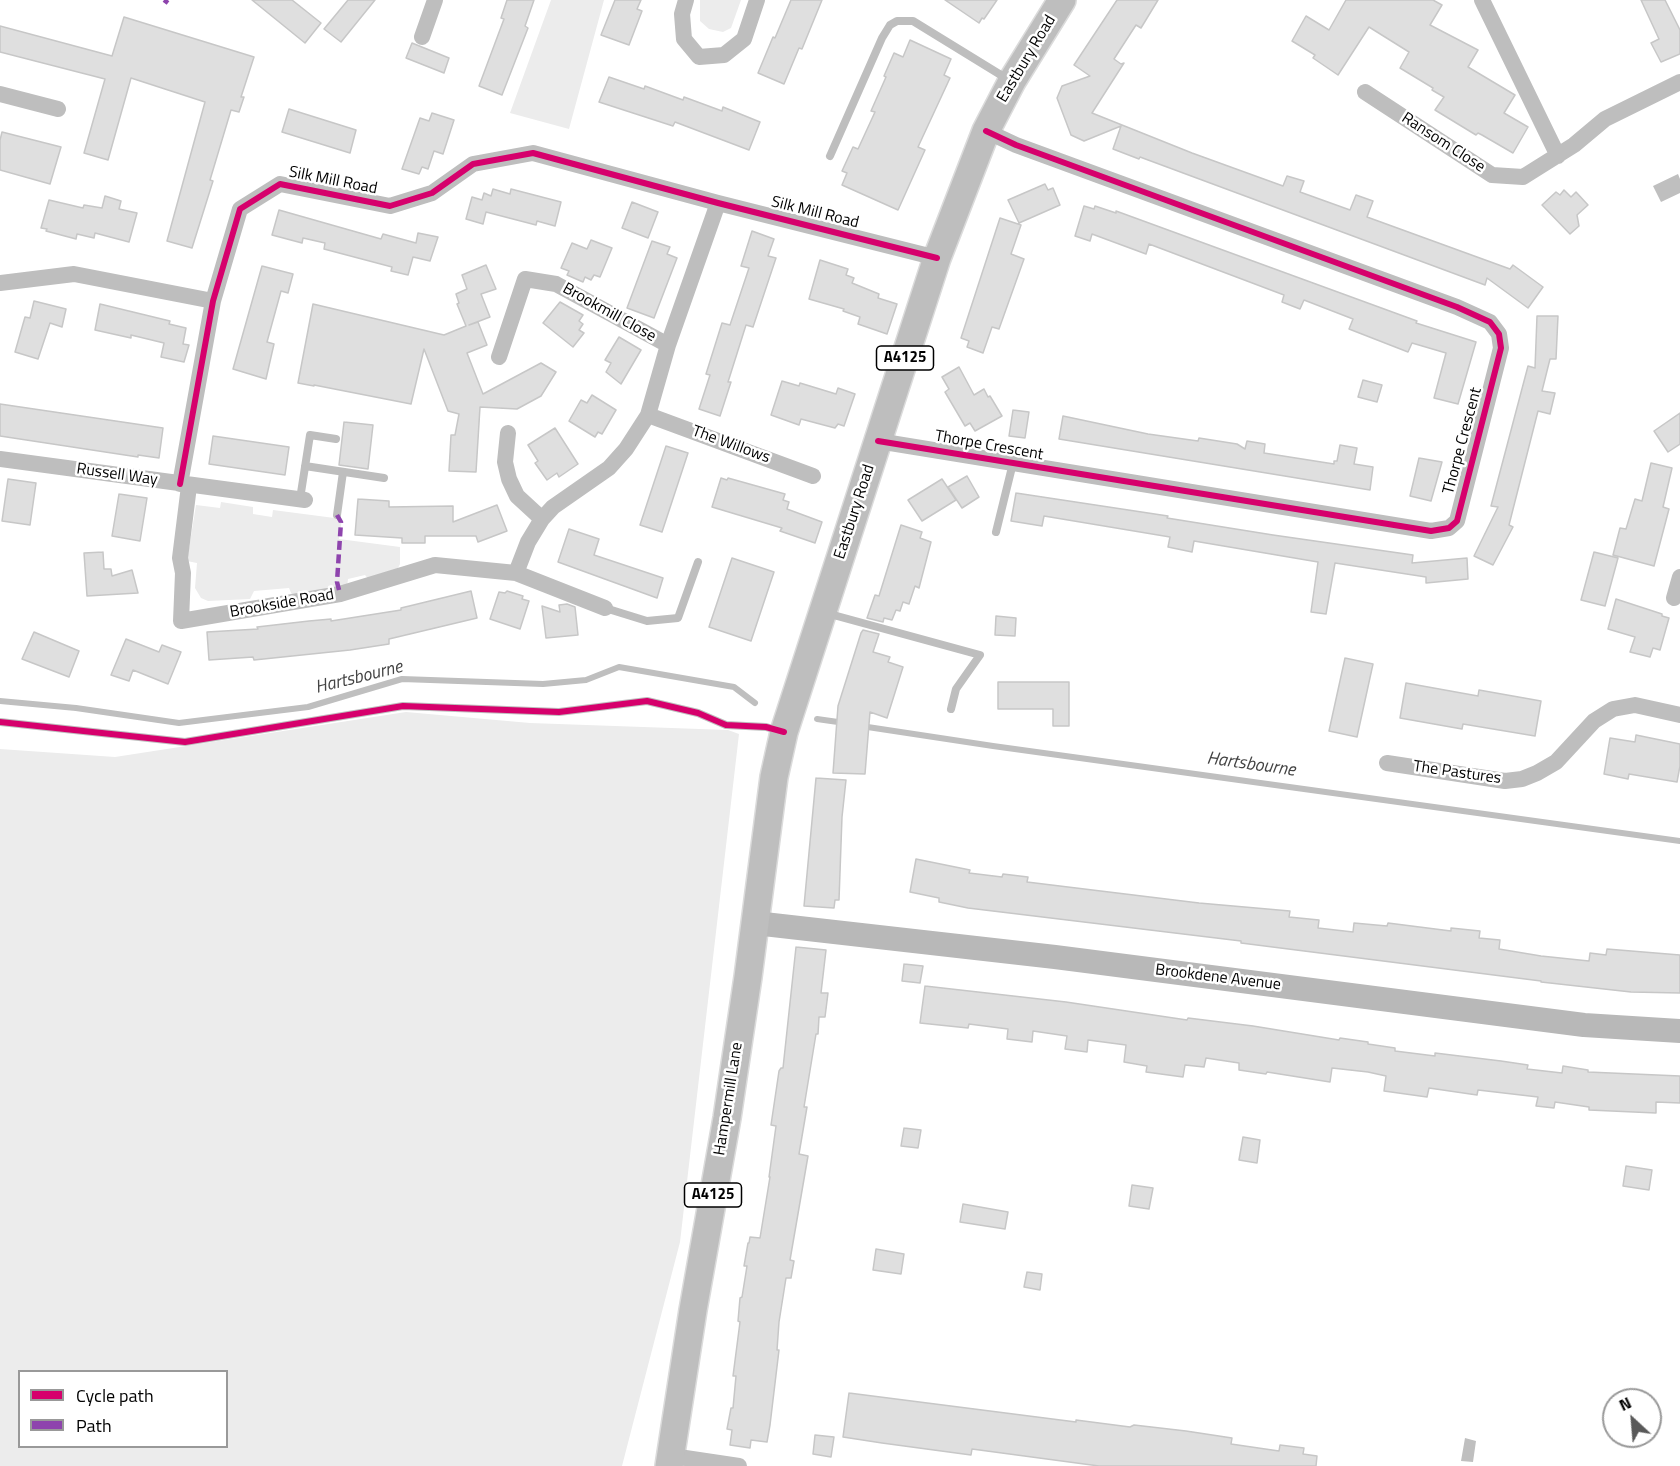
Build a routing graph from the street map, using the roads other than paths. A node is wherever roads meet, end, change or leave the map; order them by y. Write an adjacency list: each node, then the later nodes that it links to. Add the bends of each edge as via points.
1 (435, 0): 6 (street)
2 (686, 0): 3 (street, via 682,14 684,39 699,57 724,55 744,39)
3 (757, 0)
4 (1062, 0): 7 (main road, Eastbury Road / A4125)
5 (1482, 0): 14 (street)
6 (422, 37)
7 (1012, 81): 12 (main road, Eastbury Road / A4125); 13 (lane, via 912,21 897,21 882,38)
8 (1680, 81): 14 (street, Ransom Close, via 1605,119)
9 (1365, 92): 14 (street, Ransom Close, via 1492,175 1523,177)
10 (0, 94): 11 (street)
11 (58, 109)
12 (986, 131): 16 (main road, Eastbury Road / A4125); 26 (street, Thorpe Crescent, via 1124,186 1483,317 1501,341 1456,521 1437,532)
13 (830, 156)
14 (1557, 156)
15 (718, 203): 16 (street, Silk Mill Road); 18 (street, Silk Mill Road, via 533,153 473,164 432,193 390,207 280,184 240,209); 19 (street)
16 (938, 258): 24 (main road, Eastbury Road / A4125)
17 (0, 283): 18 (street, via 74,274)
18 (213, 301): 31 (street, Silk Mill Road)
19 (668, 345): 20 (street, Brookmill Close, via 556,284 525,279); 21 (street)
20 (499, 357)
21 (648, 415): 29 (street, The Willows); 34 (street, via 609,468)
22 (508, 433): 34 (street, via 509,479 517,496)
23 (336, 439): 27 (lane, via 310,435)
24 (878, 441): 26 (street, Thorpe Crescent); 41 (main road, Eastbury Road / A4125)
25 (0, 459): 31 (street, Russell Way)
26 (1013, 463): 35 (lane)
27 (305, 466): 28 (lane); 32 (lane)
28 (343, 472): 30 (lane); 33 (lane)
29 (813, 476)
30 (384, 478)
31 (184, 485): 32 (street, Russell Way); 37 (street, Brookside Road, via 181,621 340,594 435,566)
32 (302, 499)
33 (337, 515)
34 (542, 519): 37 (street)
35 (996, 532)
36 (698, 562): 40 (lane, via 678,618 647,621)
37 (516, 573): 40 (street, Brookside Road)
38 (1680, 577): 39 (street)
39 (1674, 598)
40 (605, 608)
41 (822, 612): 42 (lane, via 980,655 957,689); 45 (main road, Eastbury Road / A4125)
42 (951, 709)
43 (1680, 715): 46 (street, The Pastures, via 1635,705 1613,710 1594,721 1556,762 1522,779 1505,781)
44 (0, 722): 45 (lane, via 184,742 403,706 558,712 647,701 698,713 726,725)
45 (784, 732): 47 (main road, Hampermill Lane / A4125, via 774,777)
46 (1387, 763)
47 (755, 923): 48 (main road, Brookdene Avenue, via 1584,1025); 49 (main road, Hampermill Lane / A4125)
48 (1680, 1031)
49 (670, 1461): 50 (street)
50 (739, 1466)

